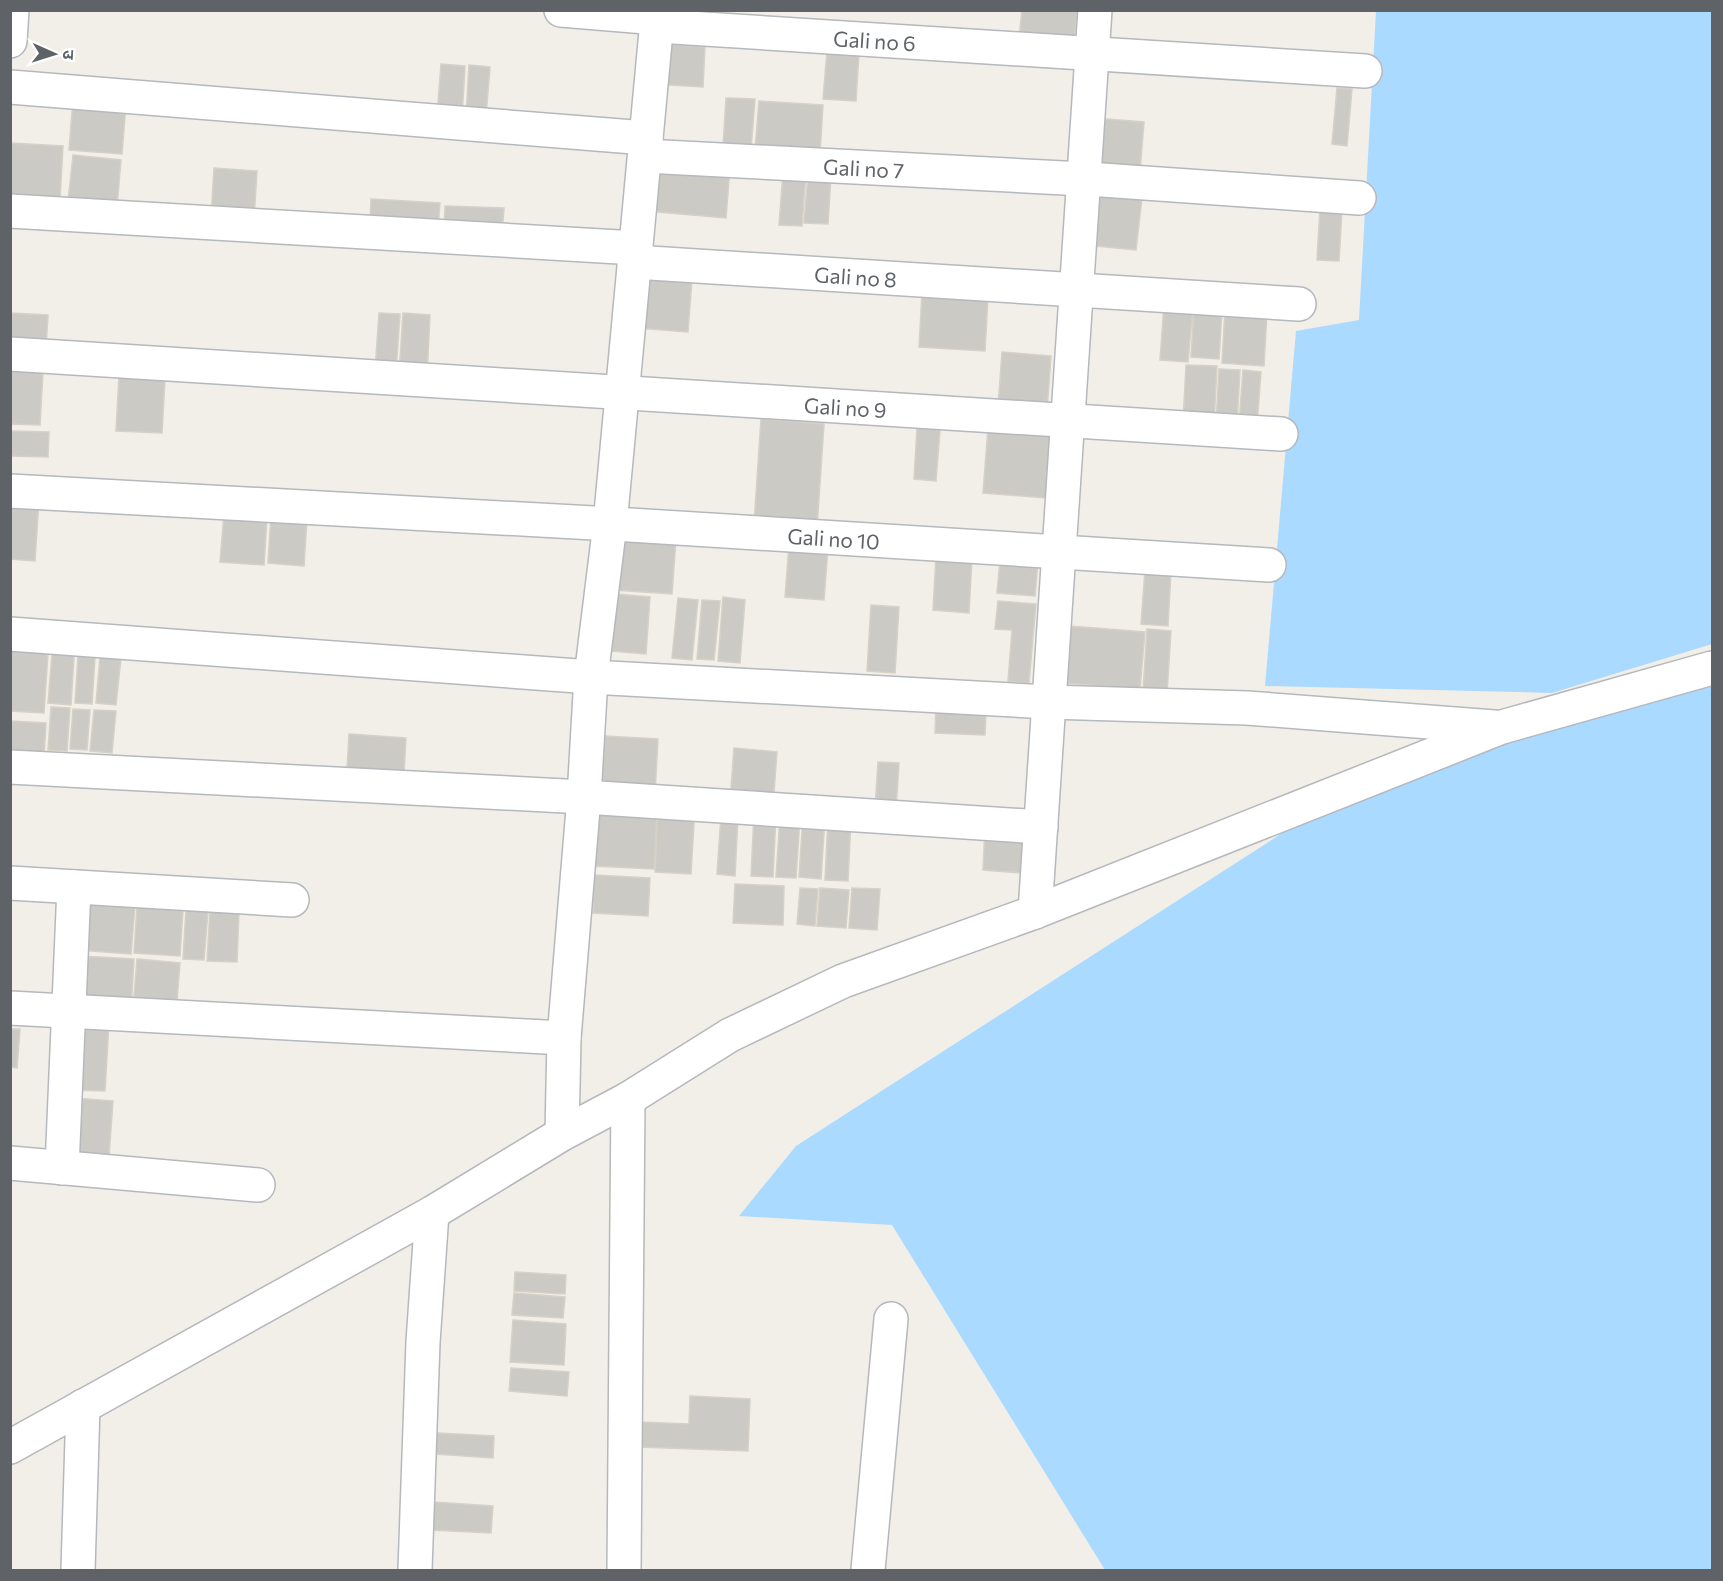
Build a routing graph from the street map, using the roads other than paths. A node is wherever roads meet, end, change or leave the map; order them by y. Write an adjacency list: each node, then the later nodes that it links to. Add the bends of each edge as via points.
1 (12, 10): 5 (street)
2 (561, 10): 4 (street, Gali no 6)
3 (1095, 10): 6 (street)
4 (658, 18): 6 (street, Gali no 6); 9 (street)
5 (10, 41)
6 (1092, 54): 7 (street, Gali no 6); 10 (street)
7 (1365, 71)
8 (10, 87): 9 (street, Gali no 7)
9 (645, 147): 10 (street, Gali no 7); 13 (street)
10 (1084, 179): 11 (street, Gali no 7); 14 (street)
11 (1359, 198)
12 (10, 211): 13 (street, Gali no 8)
13 (635, 255): 14 (street, Gali no 8); 17 (street)
14 (1076, 290): 15 (street, Gali no 8); 18 (street)
15 (1299, 304)
16 (10, 354): 17 (street, Gali no 9)
17 (622, 393): 18 (street, Gali no 9); 21 (street)
18 (1068, 421): 19 (street, Gali no 9); 22 (street)
19 (1281, 434)
20 (10, 491): 21 (street, Gali no 10)
21 (610, 524): 22 (street, Gali no 10); 26 (street)
22 (1059, 552): 23 (street, Gali no 10); 27 (street)
23 (1269, 565)
24 (10, 634): 26 (street)
25 (1713, 668): 28 (street)
26 (591, 677): 27 (street); 30 (street)
27 (1049, 702): 28 (street, via 1247,708); 31 (street)
28 (1502, 728): 35 (street)
29 (10, 767): 30 (street)
30 (584, 797): 31 (street); 38 (street)
31 (1041, 827): 35 (street)
32 (10, 883): 33 (street)
33 (74, 887): 34 (street); 37 (street)
34 (291, 900)
35 (1035, 912): 39 (street, via 843,981 730,1035)
36 (10, 1008): 37 (street)
37 (68, 1010): 38 (street); 42 (street)
38 (564, 1038): 40 (street)
39 (628, 1099): 40 (street); 50 (street)
40 (562, 1134): 44 (street)
41 (10, 1163): 42 (street)
42 (62, 1168): 43 (street)
43 (258, 1185)
44 (432, 1213): 46 (street); 49 (street)
45 (891, 1319): 51 (street)
46 (83, 1406): 47 (street); 48 (street)
47 (10, 1447)
48 (78, 1570)
49 (415, 1570)
50 (624, 1570)
51 (868, 1570)

